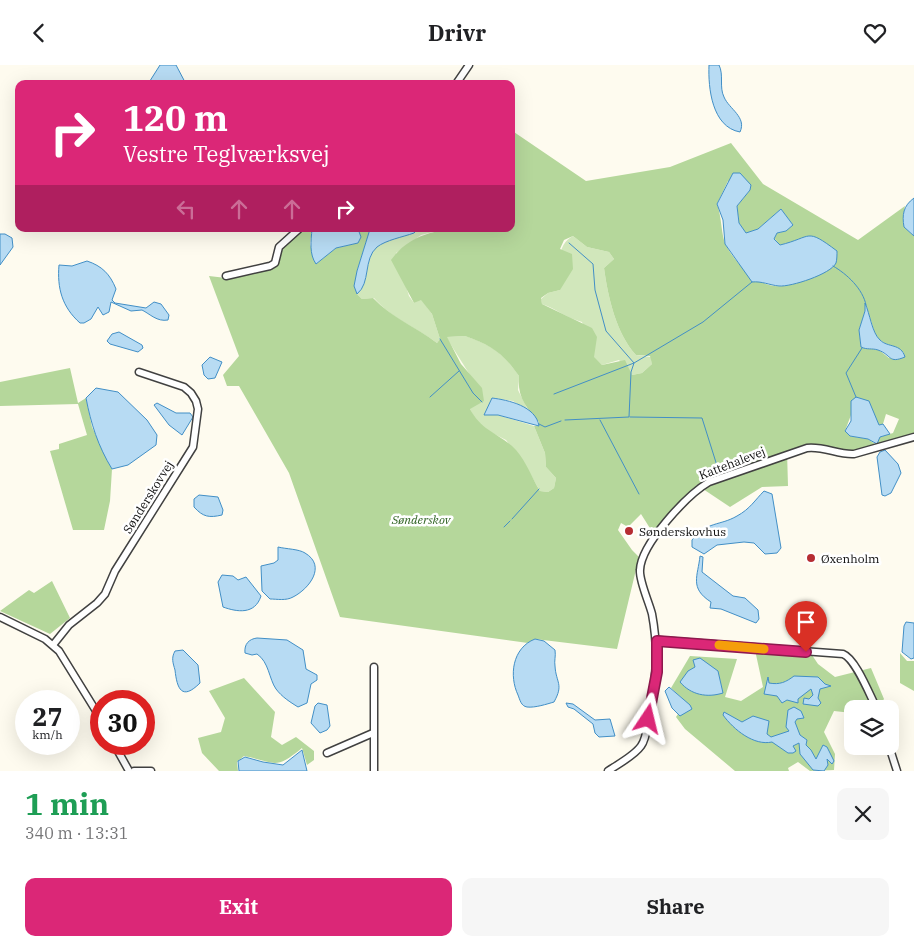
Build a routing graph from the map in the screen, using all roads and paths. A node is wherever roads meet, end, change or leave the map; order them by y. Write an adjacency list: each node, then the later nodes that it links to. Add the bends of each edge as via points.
1 (469, 65): 2 (street)
2 (459, 80)
3 (295, 232): 4 (street, via 279,247 275,263)
4 (226, 275)
5 (139, 372): 9 (street, Sønderskovvej, via 184,387 191,393 198,409 192,447 115,571 105,594 69,625)
6 (914, 437): 8 (street, Kattehalevej, via 854,454 845,455 818,447 807,449 698,488 655,534 642,556 639,572)
7 (0, 617): 9 (street)
8 (657, 641): 11 (street, via 843,654 849,657); 21 (street, Kattehalevej, via 657,672 644,741)
9 (53, 645): 12 (street)
10 (374, 667): 13 (street)
11 (872, 700)
12 (90, 701)
13 (373, 733): 14 (street); 20 (street)
14 (328, 753)
15 (120, 755): 17 (street)
16 (892, 755): 22 (street)
17 (129, 771)
18 (134, 771): 19 (street)
19 (151, 771)
20 (374, 771)
21 (608, 771)
22 (897, 771)

